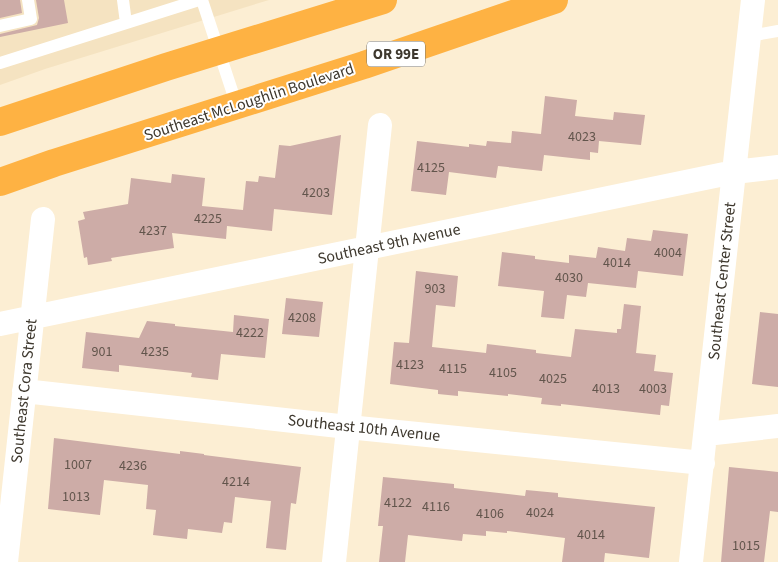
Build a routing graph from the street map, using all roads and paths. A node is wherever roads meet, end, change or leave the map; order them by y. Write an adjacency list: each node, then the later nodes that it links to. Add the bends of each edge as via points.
1 (28, 0): 8 (lane, via 31,19)
2 (123, 0): 7 (lane)
3 (201, 0): 7 (lane); 11 (lane)
4 (383, 0): 11 (highway)
5 (554, 0): 13 (highway, Southeast McLoughlin Boulevard / OR 99E)
6 (753, 0): 10 (street, Southeast Center Street)
7 (126, 23): 12 (lane)
8 (0, 26)
9 (778, 31): 10 (lane)
10 (749, 36): 17 (street, Southeast Center Street)
11 (218, 51): 13 (lane); 14 (highway)
12 (0, 63)
13 (237, 106): 18 (highway, Southeast McLoughlin Boulevard / OR 99E)
14 (0, 122)
15 (380, 125): 20 (street)
16 (778, 167): 17 (street, Southeast 9th Avenue)
17 (734, 172): 20 (street, Southeast 9th Avenue); 26 (street, Southeast Center Street)
18 (0, 182)
19 (43, 219): 21 (street, Southeast Cora Street)
20 (368, 248): 21 (street, Southeast 9th Avenue); 25 (street)
21 (32, 317): 22 (street, Southeast 9th Avenue); 23 (street, Southeast Cora Street)
22 (0, 324)
23 (24, 391): 25 (street, Southeast 10th Avenue); 28 (street, Southeast Cora Street)
24 (778, 426): 26 (street)
25 (348, 427): 27 (street, Southeast 10th Avenue); 29 (street)
26 (706, 434): 27 (street, Southeast Center Street)
27 (703, 463): 30 (street, Southeast Center Street)
28 (6, 562)
29 (334, 562)
30 (691, 562)

